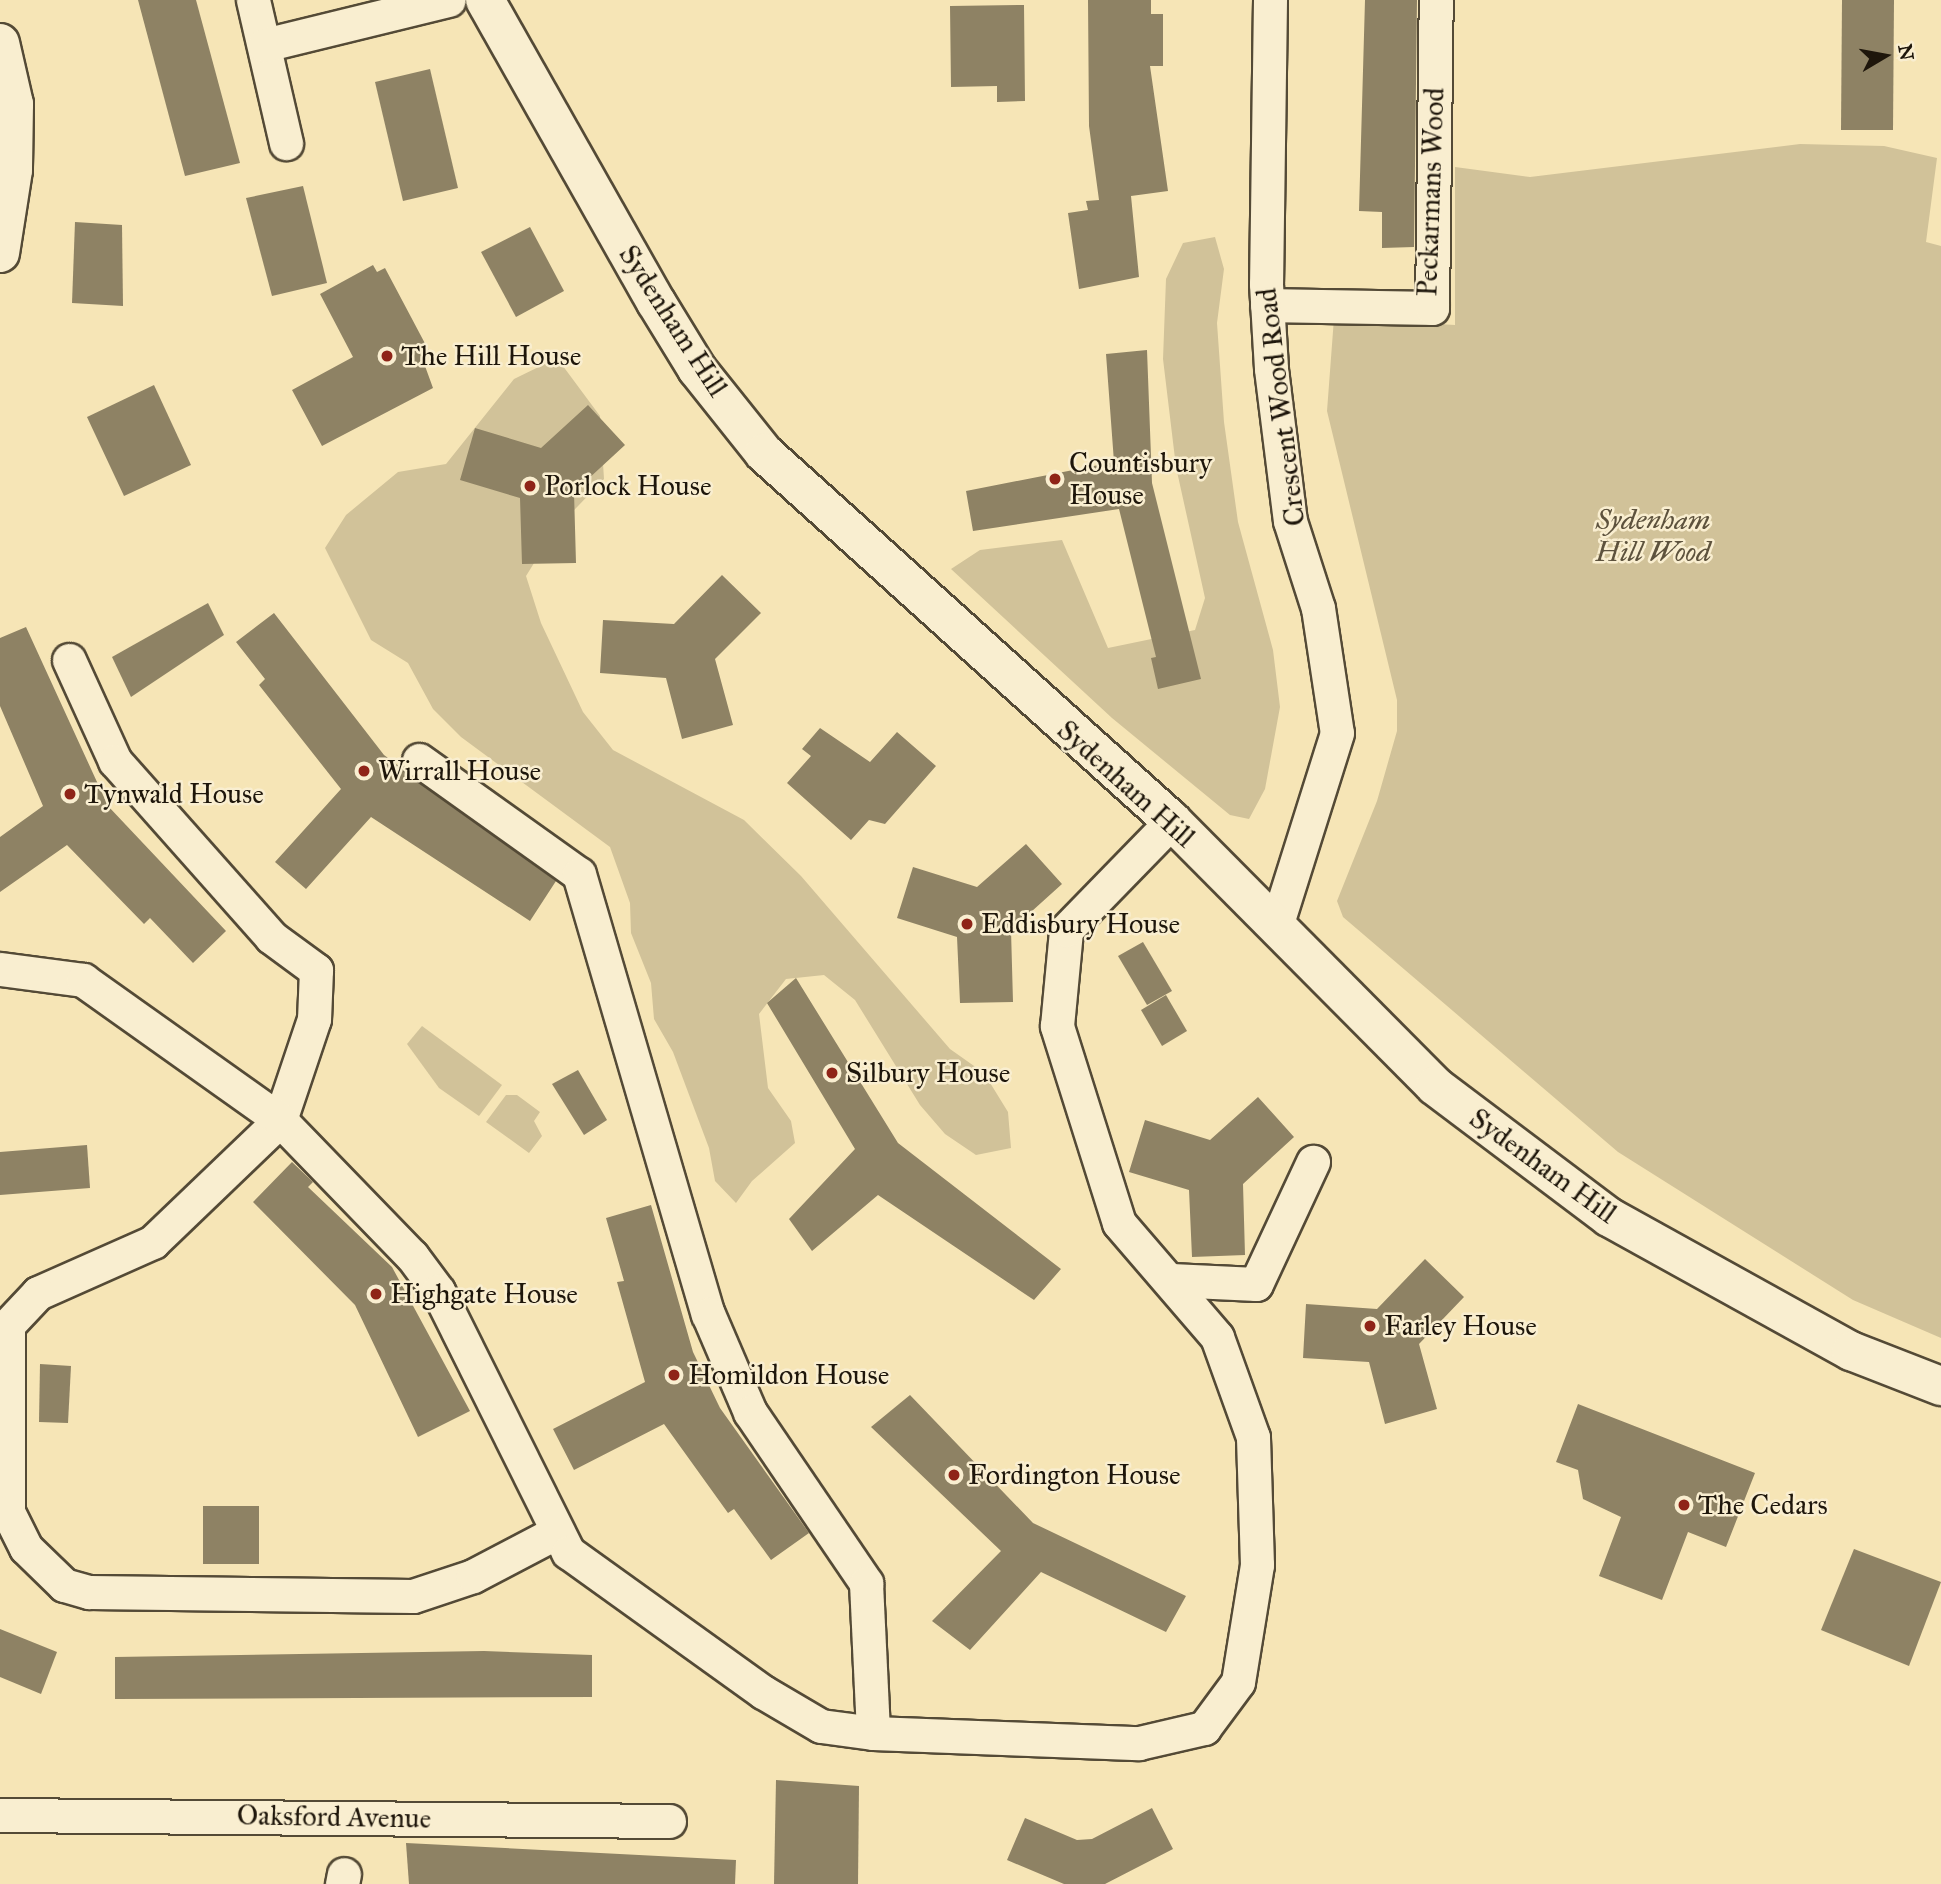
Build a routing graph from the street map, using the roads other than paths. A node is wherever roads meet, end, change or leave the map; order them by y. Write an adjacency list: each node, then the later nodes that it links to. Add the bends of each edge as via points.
1 (253, 0): 7 (street)
2 (449, 0): 7 (street)
3 (485, 0): 13 (street, Sydenham Hill, via 697,369 764,453)
4 (1270, 0): 10 (street, Crescent Wood Road)
5 (1436, 0): 10 (street, Peckarmans Wood, via 1432,308)
6 (0, 43): 9 (street, via 14,104 13,170)
7 (264, 45): 8 (street)
8 (286, 144)
9 (0, 253)
10 (1267, 305): 14 (street, Crescent Wood Road, via 1290,521 1318,608 1337,733)
11 (69, 660): 16 (street, via 115,761 271,937 316,970 314,1019)
12 (419, 760): 21 (street, via 579,874 708,1314 750,1412 866,1583)
13 (1171, 821): 14 (street, Sydenham Hill); 18 (street, via 1066,930 1057,1026 1118,1223)
14 (1276, 927): 19 (street, Sydenham Hill, via 1435,1086 1609,1217 1851,1351)
15 (0, 970): 16 (street, via 83,980)
16 (280, 1120): 20 (street, via 412,1256 438,1291); 20 (street, via 153,1242 38,1293 8,1325 8,1512 26,1548 64,1585 89,1592 413,1596 473,1576)
17 (1313, 1162): 18 (street, via 1256,1284)
18 (1171, 1280): 21 (street, via 1217,1337 1253,1437 1257,1565 1238,1682 1204,1728 1139,1743)
19 (1941, 1386)
20 (555, 1533): 21 (street, via 568,1552 793,1713 821,1726)
21 (873, 1733)
22 (0, 1815): 23 (street, Oaksford Avenue)
23 (669, 1821)

